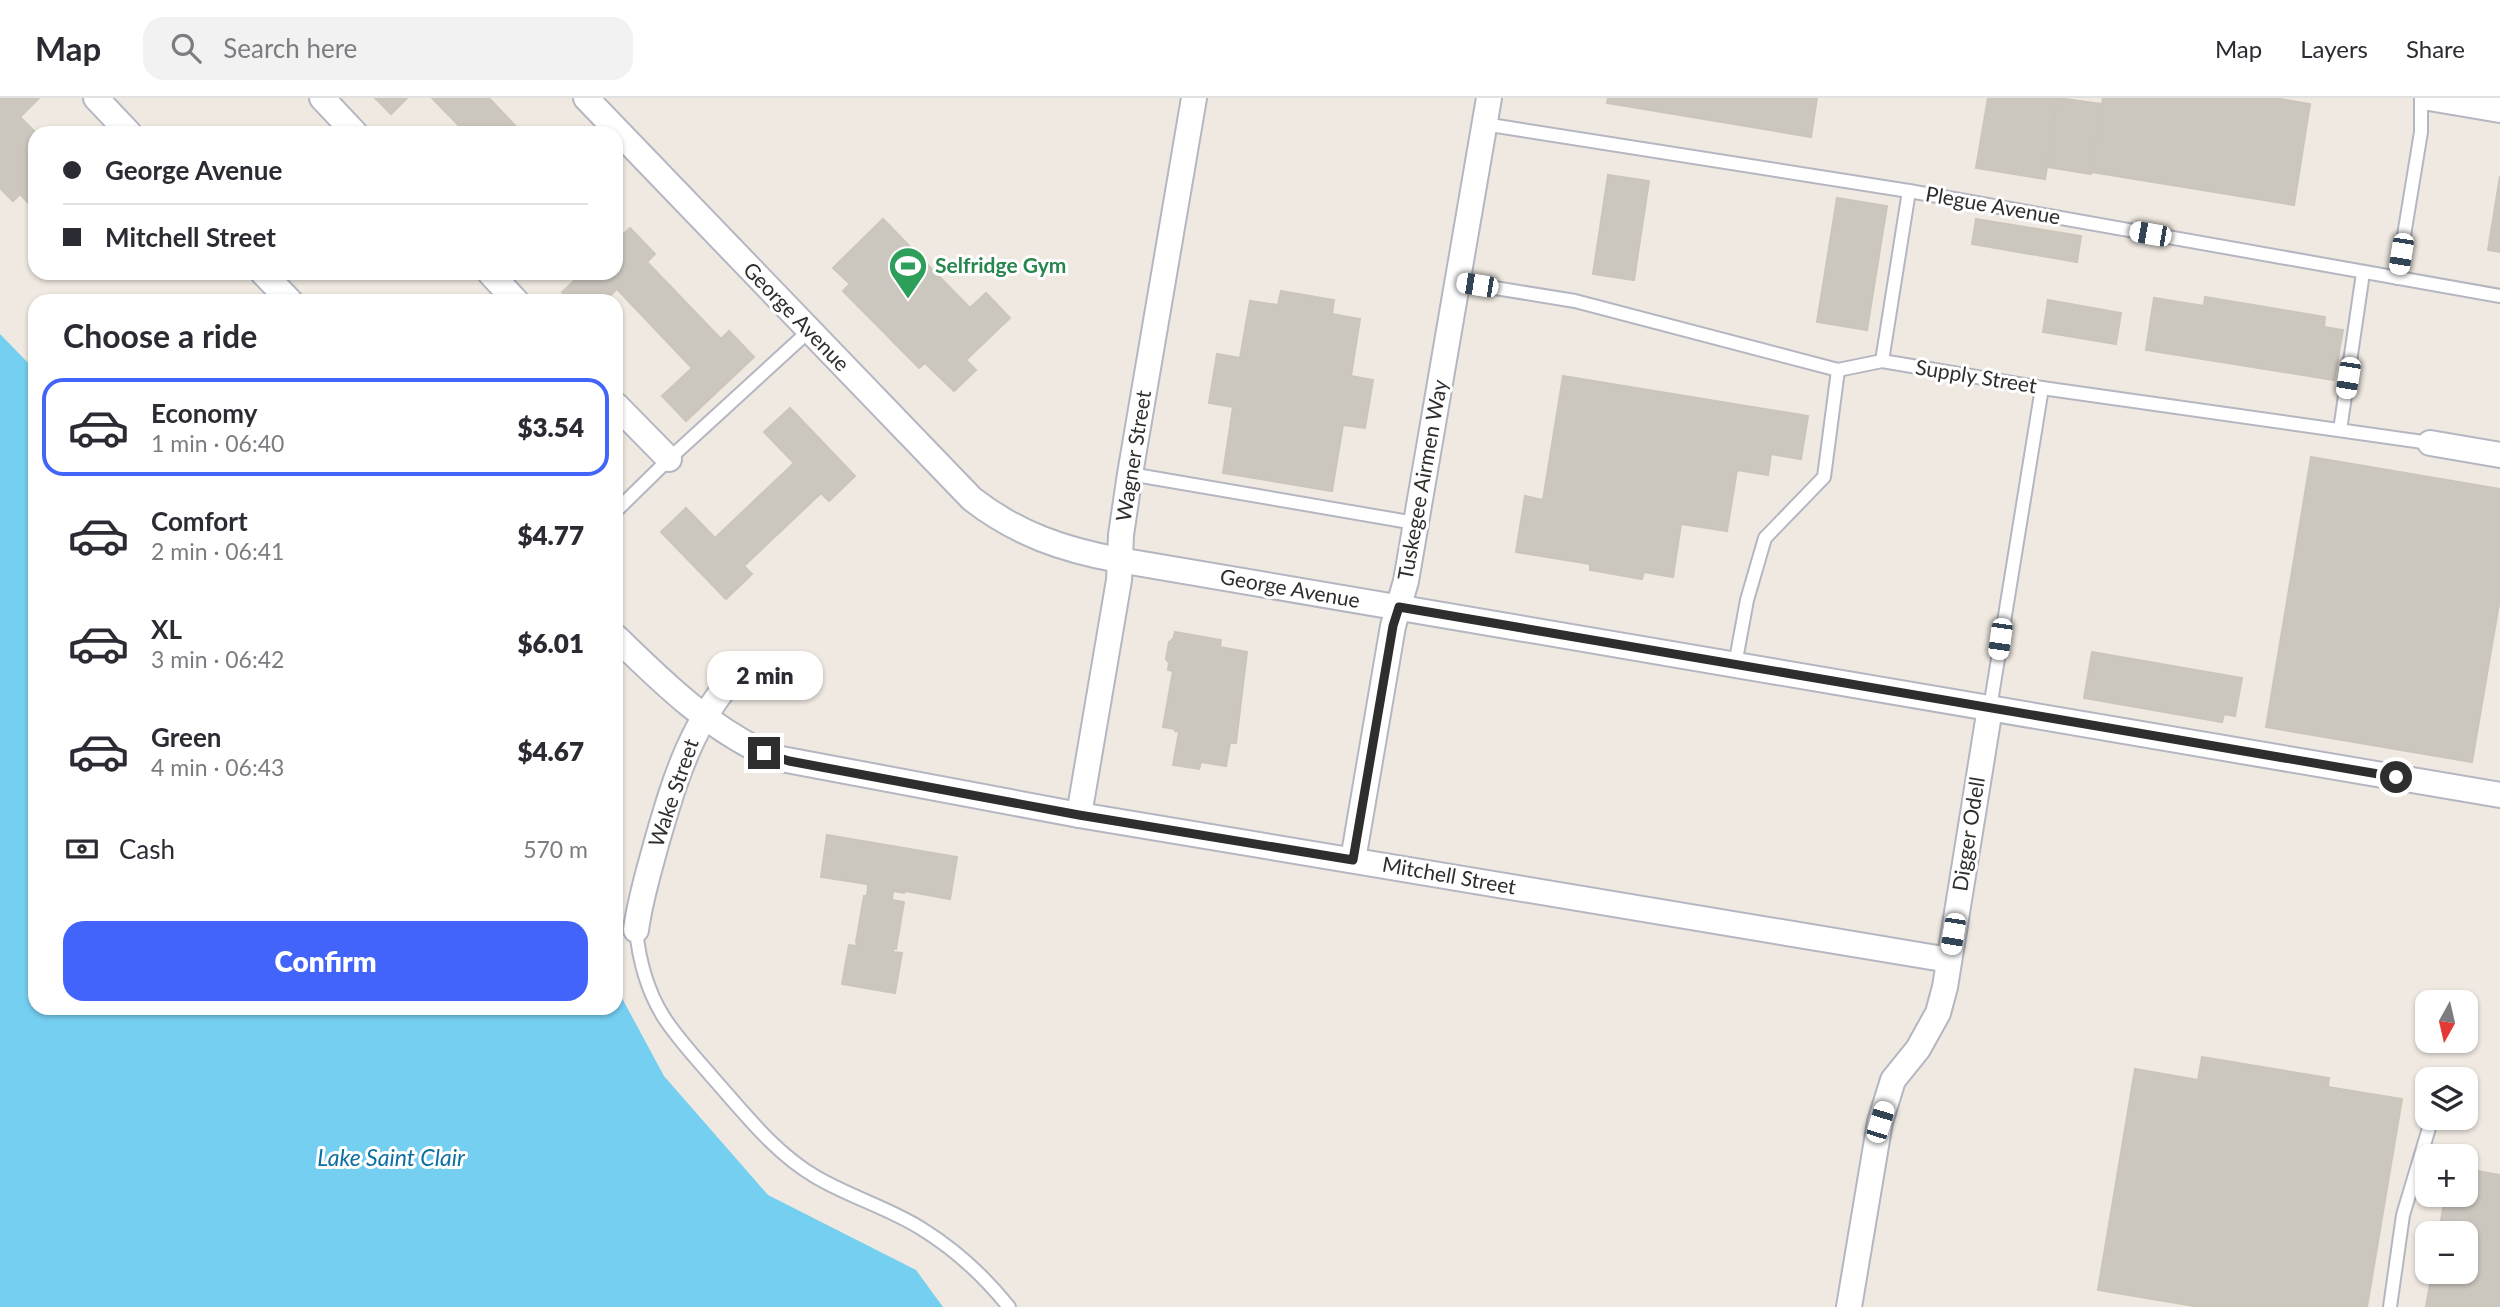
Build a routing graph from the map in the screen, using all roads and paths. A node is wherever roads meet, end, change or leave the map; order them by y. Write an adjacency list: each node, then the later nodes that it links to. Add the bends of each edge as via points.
1 (96, 98): 10 (street)
2 (322, 98): 11 (street)
3 (586, 98): 12 (street, George Avenue)
4 (1194, 98): 32 (street, Wagner Street)
5 (1489, 98): 9 (street, Tuskegee Airmen Way)
6 (2421, 98): 16 (lane, via 2421,132)
7 (2429, 98): 8 (street)
8 (2500, 110)
9 (1484, 124): 14 (lane, Plegue Avenue); 19 (street, Tuskegee Airmen Way)
10 (123, 126)
11 (348, 126)
12 (613, 126)
13 (623, 136): 23 (street, George Avenue)
14 (1909, 191): 15 (lane, Plegue Avenue); 24 (lane)
15 (2363, 273): 16 (lane, Plegue Avenue); 28 (lane)
16 (2397, 278): 22 (lane, Plegue Avenue)
17 (270, 280): 20 (street)
18 (496, 280): 21 (street)
19 (1458, 282): 25 (lane, Supply Street, via 1575,301); 34 (street, Tuskegee Airmen Way)
20 (283, 294)
21 (509, 294)
22 (2500, 296)
23 (810, 330): 31 (lane); 35 (street, George Avenue, via 990,513 1044,541)
24 (1882, 361): 25 (lane, Supply Street); 26 (lane, Supply Street)
25 (1838, 370): 38 (lane, via 1824,477 1765,538)
26 (2042, 388): 28 (lane, Supply Street); 40 (lane, Digger Odell)
27 (623, 412): 31 (street)
28 (2340, 430): 29 (lane, Supply Street)
29 (2430, 443): 30 (street, Supply Street)
30 (2500, 455)
31 (669, 460): 33 (lane)
32 (1130, 474): 34 (lane); 35 (street, Wagner Street)
33 (623, 504)
34 (1415, 523): 36 (street, Tuskegee Airmen Way)
35 (1119, 560): 36 (street, George Avenue); 43 (street, Wagner Street)
36 (1399, 607): 38 (street, George Avenue); 44 (street, Tuskegee Airmen Way)
37 (623, 644): 41 (street, Mitchell Street)
38 (1735, 665): 40 (street, George Avenue)
39 (740, 670): 41 (street, Wake Street)
40 (1990, 708): 42 (street, George Avenue); 46 (street, Digger Odell)
41 (704, 715): 43 (street, Mitchell Street, via 776,758); 45 (street, Wake Street, via 676,774)
42 (2500, 795)
43 (1079, 815): 44 (street, Mitchell Street)
44 (1353, 860): 46 (street, Mitchell Street)
45 (636, 930): 48 (lane, via 650,991 662,1014 762,1134 817,1178 920,1228 951,1249 986,1279)
46 (1949, 960): 49 (street, Digger Odell, via 1938,1013 1893,1080 1880,1122)
47 (2428, 1130): 50 (lane, via 2403,1215)
48 (1009, 1307)
49 (1849, 1307)
50 (2390, 1307)

